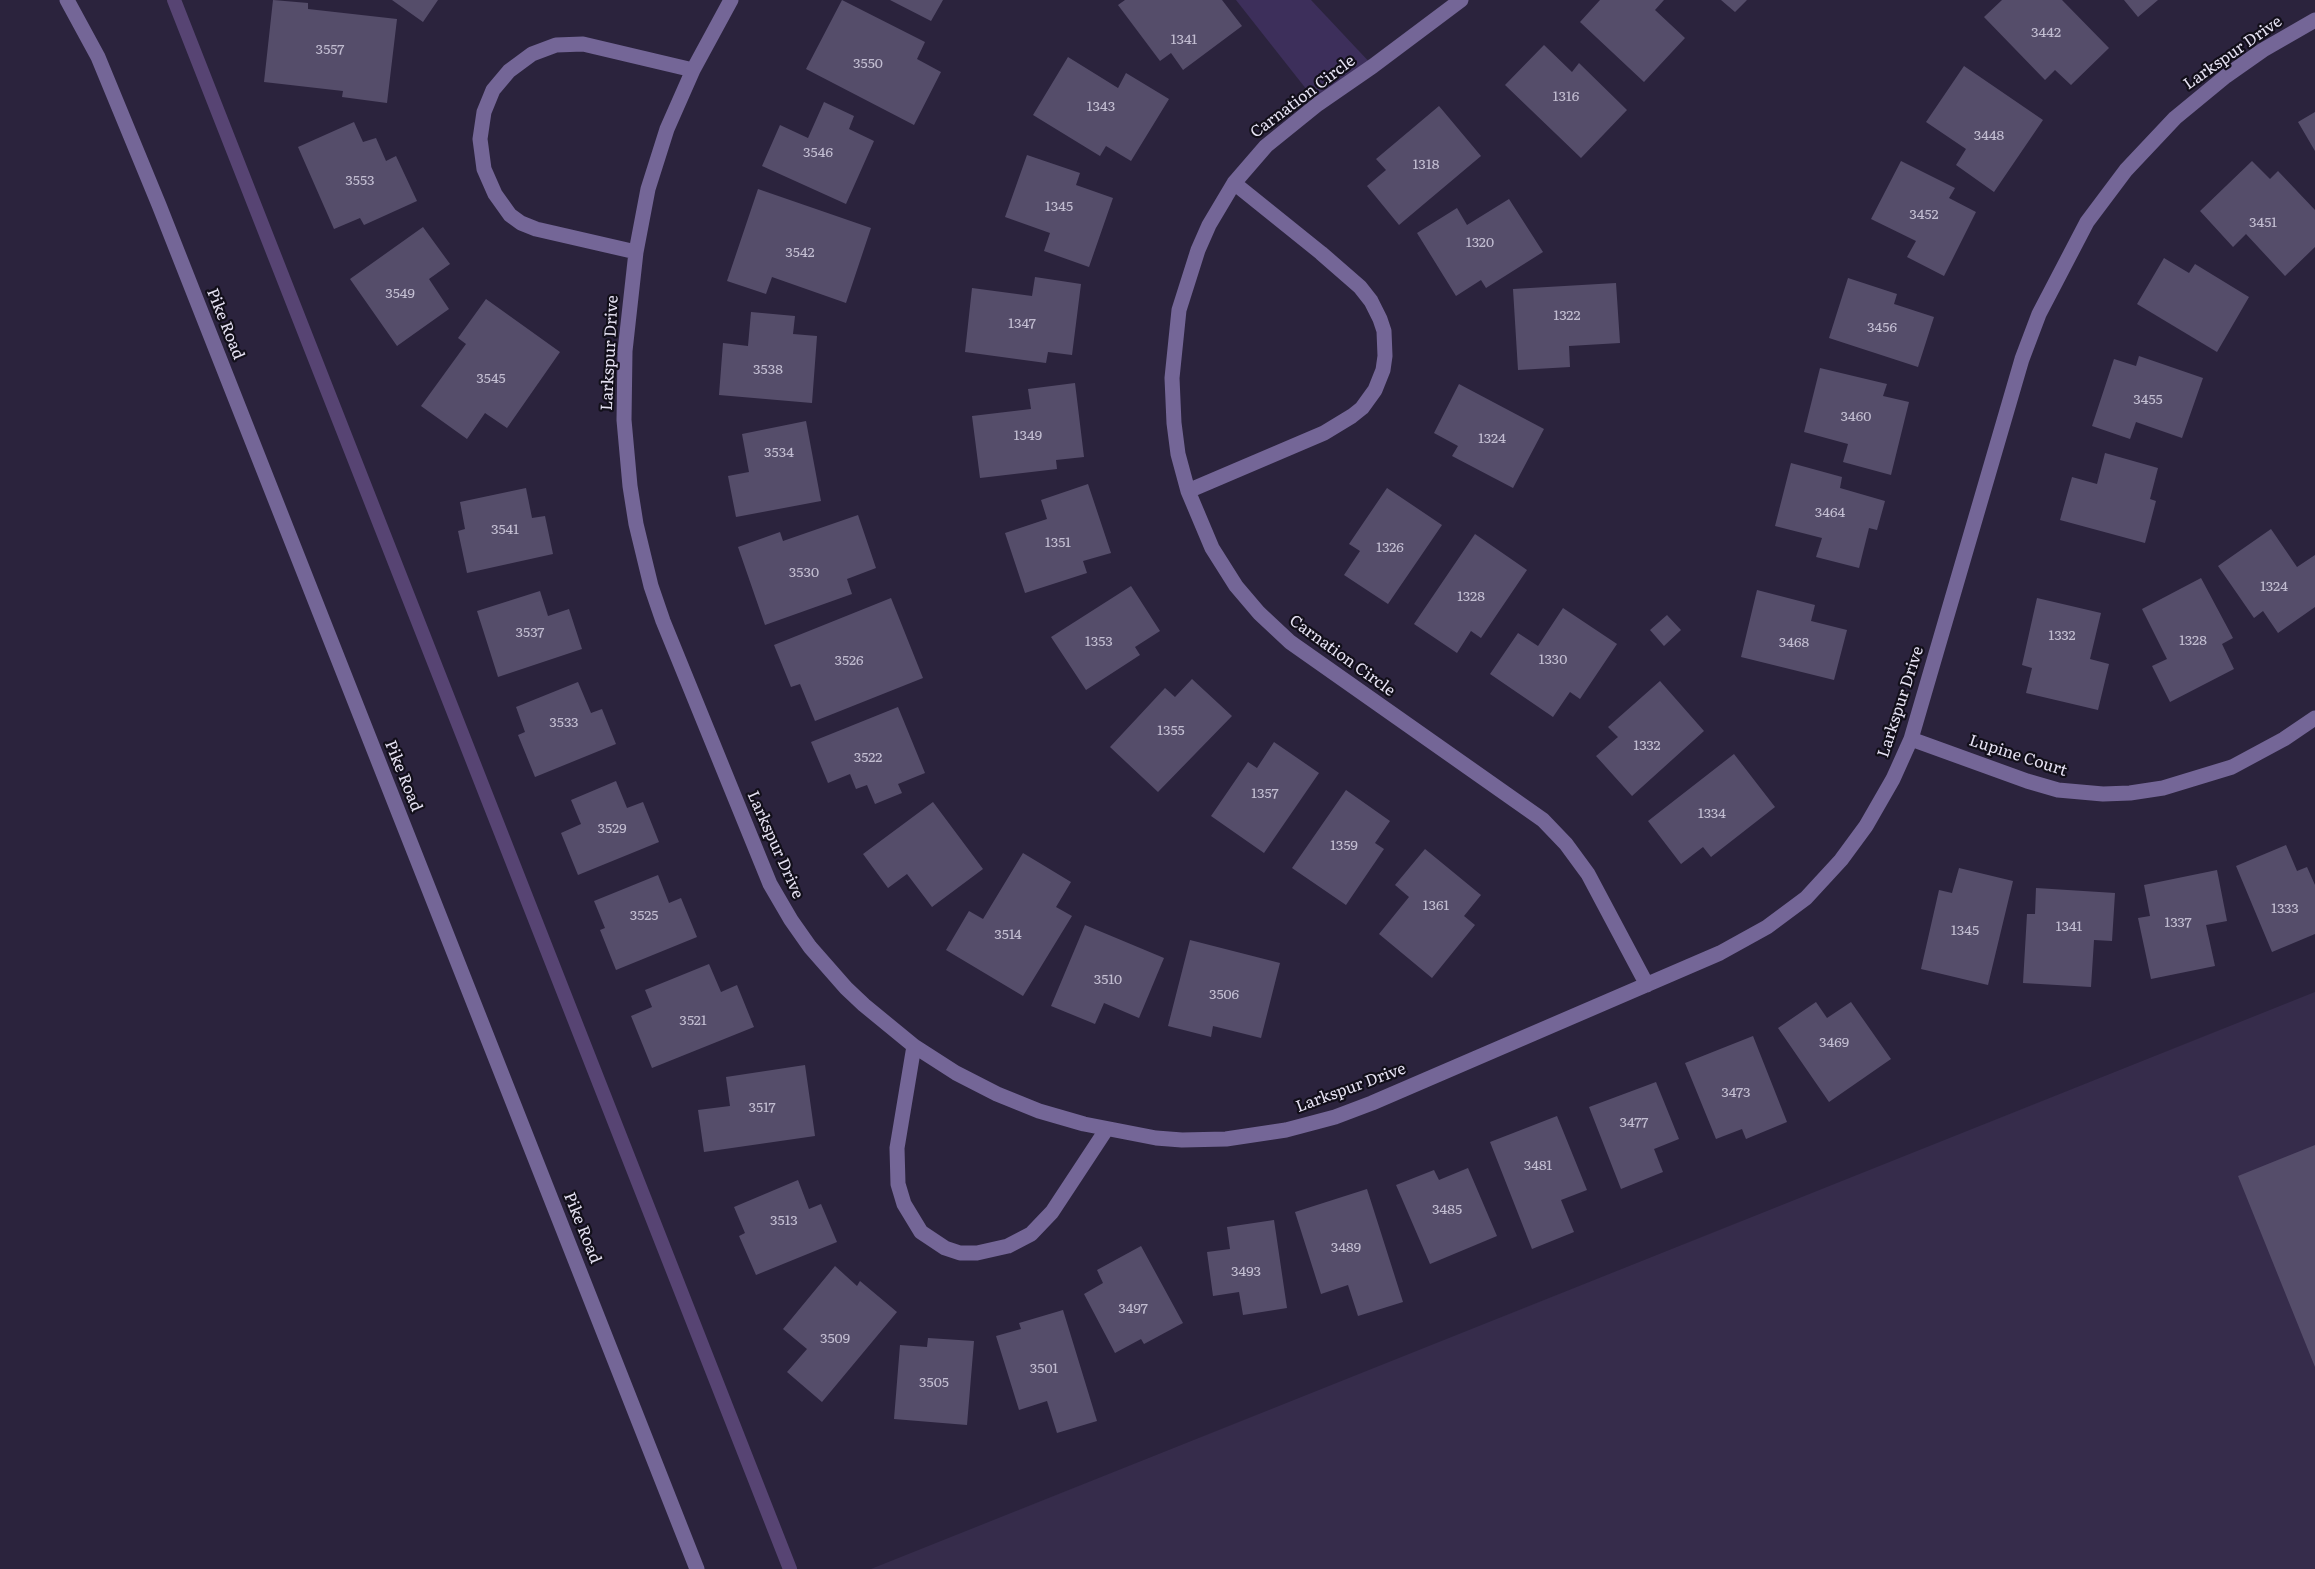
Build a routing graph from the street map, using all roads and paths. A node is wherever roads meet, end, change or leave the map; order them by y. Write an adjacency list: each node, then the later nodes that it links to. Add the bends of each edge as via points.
1 (67, 0): 14 (street, Pike Road, via 98,57 159,205)
2 (731, 0): 5 (street, Larkspur Drive)
3 (1461, 0): 6 (street, Carnation Circle, via 1318,104 1266,146)
4 (2315, 20): 10 (street, Larkspur Drive, via 2263,50 2175,118 2126,170 2078,238 2039,314 2022,359)
5 (693, 70): 7 (street, Larkspur Drive, via 667,129 648,189); 7 (street, via 583,44 562,44 519,62 493,90 484,112 480,139 484,168 500,202 515,220 544,231)
6 (1234, 183): 8 (street, Carnation Circle, via 1189,275 1174,343 1172,404 1178,454); 8 (street, via 1360,287 1384,331 1383,370 1375,390 1352,416 1324,433)
7 (636, 252): 12 (street, Larkspur Drive, via 625,351 624,420 633,507 656,604 754,848 781,904 810,947 846,988)
8 (1188, 491): 11 (street, Carnation Circle, via 1219,561 1275,630 1529,809 1566,844 1598,889)
9 (2315, 718): 10 (street, Lupine Court, via 2232,767 2130,793 2058,790)
10 (1911, 739): 11 (street, Larkspur Drive, via 1866,826 1806,898 1737,944)
11 (1647, 985): 13 (street, Larkspur Drive, via 1372,1103 1310,1125 1226,1139 1156,1138)
12 (914, 1046): 13 (street, Larkspur Drive, via 997,1094); 13 (street, via 897,1148 898,1184 904,1204 921,1232 945,1248 977,1253 1008,1246 1031,1234 1058,1204)
13 (1106, 1130)
14 (697, 1569)

